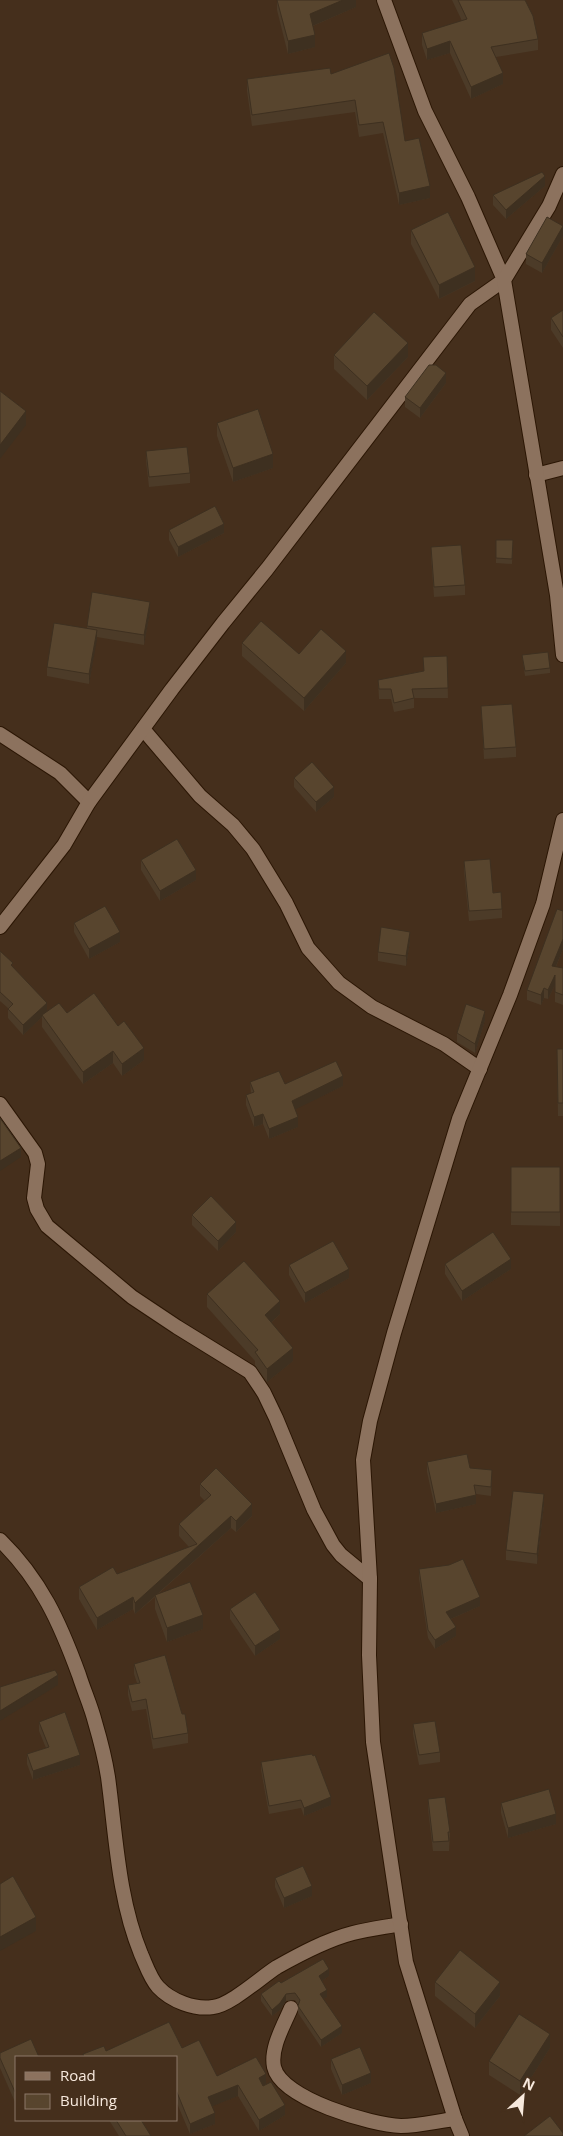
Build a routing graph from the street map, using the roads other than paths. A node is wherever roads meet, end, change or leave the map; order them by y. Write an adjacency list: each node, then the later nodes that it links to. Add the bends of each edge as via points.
1 (384, 0): 3 (street, via 425,111 468,197)
2 (563, 174): 3 (street, via 549,206)
3 (504, 280): 5 (street); 7 (street, via 470,304)
4 (563, 468): 5 (street)
5 (536, 475): 6 (street, via 557,595)
6 (563, 655)
7 (142, 729): 9 (street); 12 (street, via 200,796 234,825 253,849 286,903 308,948 339,983 372,1008 444,1044)
8 (0, 734): 9 (street, via 60,773)
9 (89, 802): 11 (street, via 64,845)
10 (563, 820): 12 (street, via 544,904)
11 (0, 927)
12 (480, 1068): 15 (street, via 459,1119 370,1421 363,1460)
13 (0, 1104): 15 (street, via 35,1153 38,1164 34,1198 47,1226 132,1296 177,1328 250,1372 264,1392 314,1510 333,1545)
14 (0, 1540): 16 (street, via 41,1588 64,1633 95,1721 107,1774 120,1882 131,1930 149,1972 167,1996 182,2003 215,2007 314,1948 351,1934)
15 (370, 1579): 16 (street, via 373,1742)
16 (401, 1924): 18 (street, via 406,1962)
17 (291, 2008): 18 (street, via 274,2049 274,2067 291,2090 368,2122 402,2126)
18 (455, 2119): 19 (street)
19 (462, 2136)

